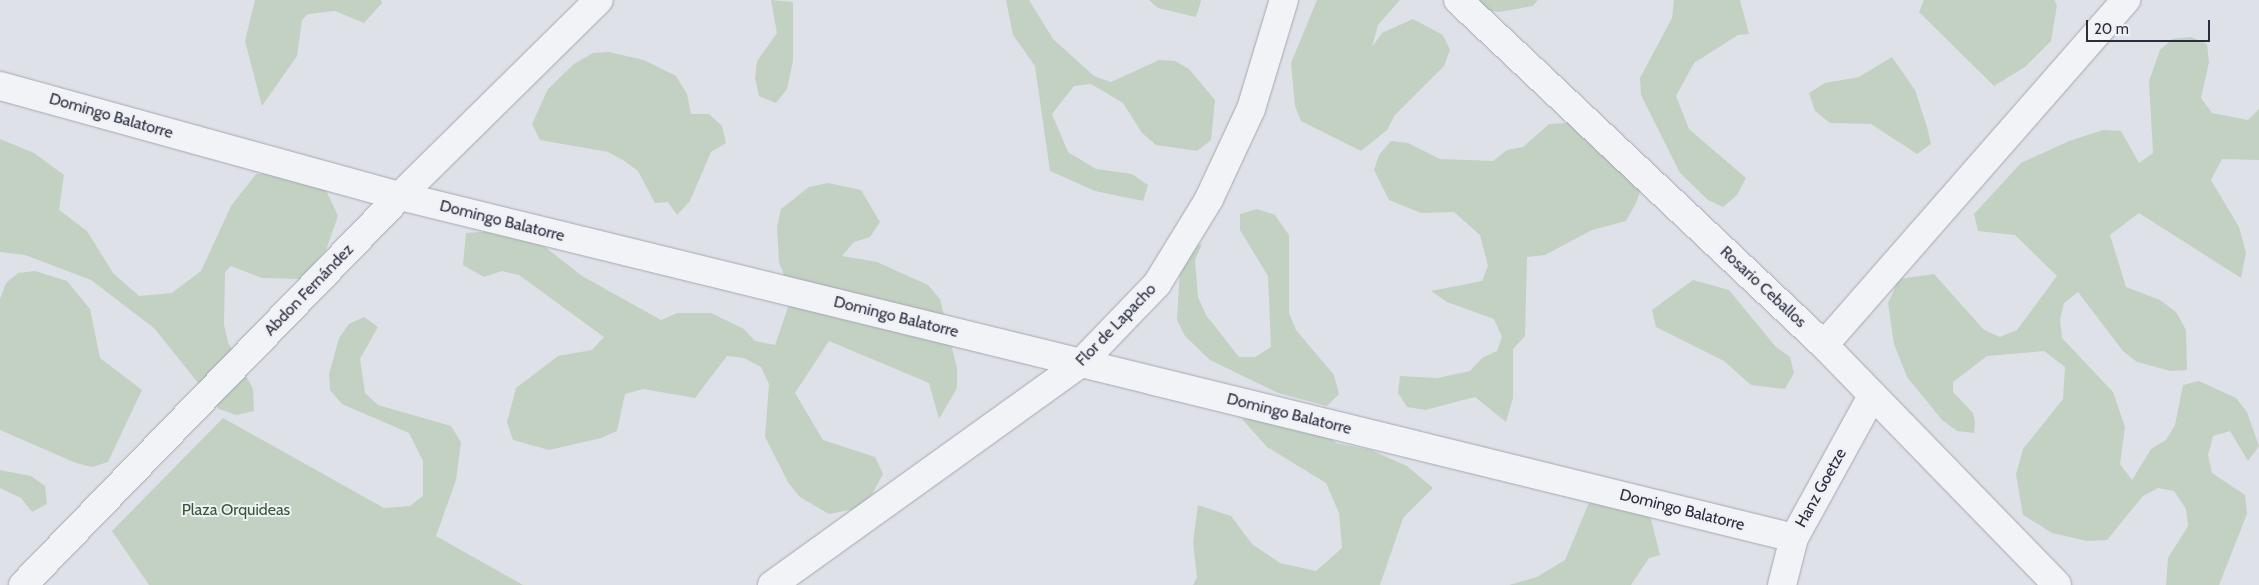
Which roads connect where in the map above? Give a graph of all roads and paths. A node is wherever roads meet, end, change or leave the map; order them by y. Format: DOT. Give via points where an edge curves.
graph roads {
  1 [pos="599,0"];
  2 [pos="1284,0"];
  3 [pos="1458,0"];
  4 [pos="2126,0"];
  5 [pos="0,86"];
  6 [pos="400,196"];
  7 [pos="1824,345"];
  8 [pos="1081,363"];
  9 [pos="1872,396"];
  10 [pos="1794,538"];
  11 [pos="23,585"];
  12 [pos="772,585"];
  13 [pos="1782,585"];
  14 [pos="2057,585"];
  1 -- 6 [label="street, Abdon Fernández"];
  2 -- 8 [label="street, Flor de Lapacho" via="1251,109 1209,199 1157,284"];
  3 -- 7 [label="street, Rosario Ceballos"];
  4 -- 7 [label="street"];
  5 -- 6 [label="street, Domingo Balatorre"];
  6 -- 8 [label="street, Domingo Balatorre"];
  6 -- 11 [label="street, Abdon Fernández"];
  7 -- 9 [label="street, Rosario Ceballos"];
  8 -- 10 [label="street, Domingo Balatorre"];
  8 -- 12 [label="street, Flor de Lapacho"];
  9 -- 10 [label="street, Hanz Goetze"];
  9 -- 14 [label="street, Rosario Ceballos"];
  10 -- 13 [label="street, Hanz Goetze"];
}
